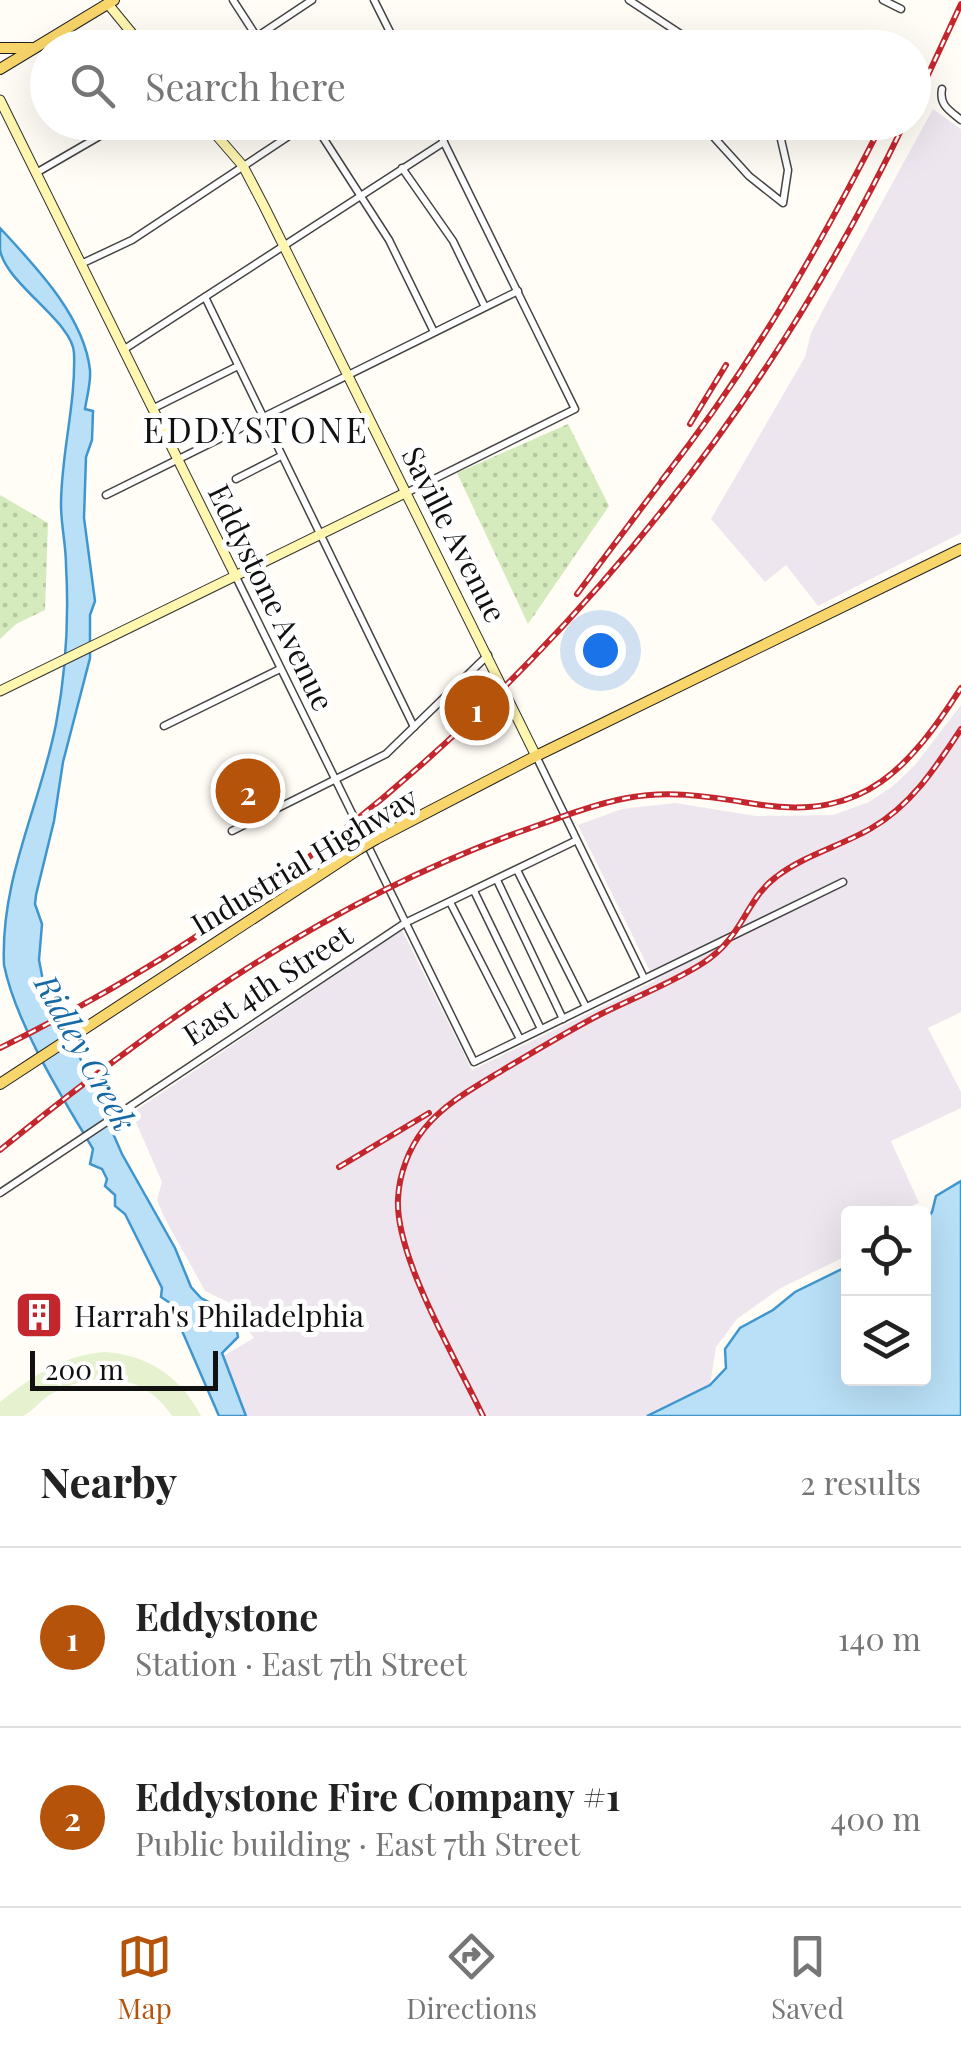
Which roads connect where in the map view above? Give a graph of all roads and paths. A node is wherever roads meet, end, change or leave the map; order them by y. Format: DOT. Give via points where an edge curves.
graph roads {
  1 [pos="233,0"];
  2 [pos="312,0"];
  3 [pos="374,0"];
  4 [pos="629,0"];
  5 [pos="883,0"];
  6 [pos="111,2"];
  7 [pos="901,9"];
  8 [pos="66,30"];
  9 [pos="131,30"];
  10 [pos="252,30"];
  11 [pos="267,30"];
  12 [pos="389,30"];
  13 [pos="675,30"];
  14 [pos="0,48"];
  15 [pos="30,48"];
  16 [pos="30,52"];
  17 [pos="0,69"];
  18 [pos="942,89"];
  19 [pos="0,100"];
  20 [pos="961,120"];
  21 [pos="93,140"];
  22 [pos="220,140"];
  23 [pos="283,140"];
  24 [pos="324,140"];
  25 [pos="716,140"];
  26 [pos="780,140"];
  27 [pos="444,142"];
  28 [pos="242,166"];
  29 [pos="402,168"];
  30 [pos="36,173"];
  31 [pos="360,196"];
  32 [pos="284,245"];
  33 [pos="80,264"];
  34 [pos="518,291"];
  35 [pos="204,297"];
  36 [pos="485,308"];
  37 [pos="434,332"];
  38 [pos="123,350"];
  39 [pos="236,367"];
  40 [pos="347,375"];
  41 [pos="151,410"];
  42 [pos="262,417"];
  43 [pos="280,456"];
  44 [pos="176,459"];
  45 [pos="236,479"];
  46 [pos="405,493"];
  47 [pos="106,495"];
  48 [pos="320,535"];
  49 [pos="961,549"];
  50 [pos="236,577"];
  51 [pos="488,655"];
  52 [pos="280,669"];
  53 [pos="0,691"];
  54 [pos="164,726"];
  55 [pos="414,728"];
  56 [pos="536,756"];
  57 [pos="334,778"];
  58 [pos="232,831"];
  59 [pos="575,840"];
  60 [pos="517,870"];
  61 [pos="496,880"];
  62 [pos="843,882"];
  63 [pos="474,891"];
  64 [pos="450,902"];
  65 [pos="405,923"];
  66 [pos="644,978"];
  67 [pos="586,1007"];
  68 [pos="563,1019"];
  69 [pos="541,1029"];
  70 [pos="520,1039"];
  71 [pos="0,1084"];
  72 [pos="0,1193"];
  1 -- 10 [label="street"];
  2 -- 11 [label="street"];
  3 -- 12 [label="street"];
  4 -- 13 [label="street"];
  5 -- 7 [label="street"];
  6 -- 8 [label="main road"];
  6 -- 9 [label="street"];
  14 -- 15 [label="main road"];
  16 -- 17 [label="main road"];
  18 -- 20 [label="street" via="944,105"];
  19 -- 30 [label="street, Eddystone Avenue"];
  21 -- 30 [label="street"];
  22 -- 28 [label="street, Saville Avenue"];
  23 -- 28 [label="street"];
  24 -- 31 [label="street"];
  25 -- 26 [label="street" via="784,203 788,170"];
  27 -- 29 [label="street"];
  27 -- 34 [label="street"];
  28 -- 32 [label="street, Saville Avenue"];
  28 -- 33 [label="street" via="132,240"];
  29 -- 31 [label="street"];
  29 -- 36 [label="street" via="453,241"];
  30 -- 33 [label="street, Eddystone Avenue"];
  31 -- 32 [label="street"];
  31 -- 37 [label="street"];
  32 -- 35 [label="street"];
  32 -- 40 [label="street, Saville Avenue"];
  33 -- 38 [label="street, Eddystone Avenue"];
  34 -- 36 [label="street"];
  34 -- 46 [label="street" via="575,409"];
  35 -- 38 [label="street"];
  35 -- 39 [label="street"];
  36 -- 37 [label="street"];
  37 -- 40 [label="street"];
  38 -- 41 [label="street, Eddystone Avenue"];
  39 -- 41 [label="street"];
  39 -- 42 [label="street"];
  40 -- 42 [label="street"];
  40 -- 46 [label="street, Saville Avenue"];
  41 -- 44 [label="street, Eddystone Avenue"];
  42 -- 43 [label="street"];
  42 -- 44 [label="street"];
  43 -- 45 [label="street"];
  43 -- 48 [label="street"];
  44 -- 47 [label="street"];
  44 -- 50 [label="street, Eddystone Avenue"];
  46 -- 48 [label="street"];
  46 -- 51 [label="street, Saville Avenue"];
  48 -- 50 [label="street"];
  48 -- 55 [label="street"];
  49 -- 56 [label="main road, Industrial Highway"];
  50 -- 52 [label="street, Eddystone Avenue"];
  50 -- 53 [label="street"];
  51 -- 55 [label="street"];
  51 -- 56 [label="street, Saville Avenue"];
  52 -- 54 [label="street"];
  52 -- 57 [label="street, Eddystone Avenue"];
  55 -- 57 [label="street" via="386,754"];
  56 -- 59 [label="street, Saville Avenue"];
  56 -- 71 [label="main road, Industrial Highway, bridge" via="359,848"];
  57 -- 58 [label="street"];
  57 -- 65 [label="street, Eddystone Avenue"];
  59 -- 60 [label="street, East 4th Street"];
  59 -- 66 [label="street, Saville Avenue"];
  60 -- 61 [label="street, East 4th Street"];
  60 -- 67 [label="street"];
  61 -- 63 [label="street, East 4th Street"];
  61 -- 68 [label="street"];
  62 -- 66 [label="street"];
  63 -- 64 [label="street, East 4th Street"];
  63 -- 69 [label="street"];
  64 -- 65 [label="street, East 4th Street"];
  64 -- 70 [label="street"];
  65 -- 70 [label="street, Eddystone Avenue" via="474,1062"];
  65 -- 72 [label="street, East 4th Street"];
  66 -- 67 [label="street"];
  67 -- 68 [label="street"];
  68 -- 69 [label="street"];
  69 -- 70 [label="street"];
}
